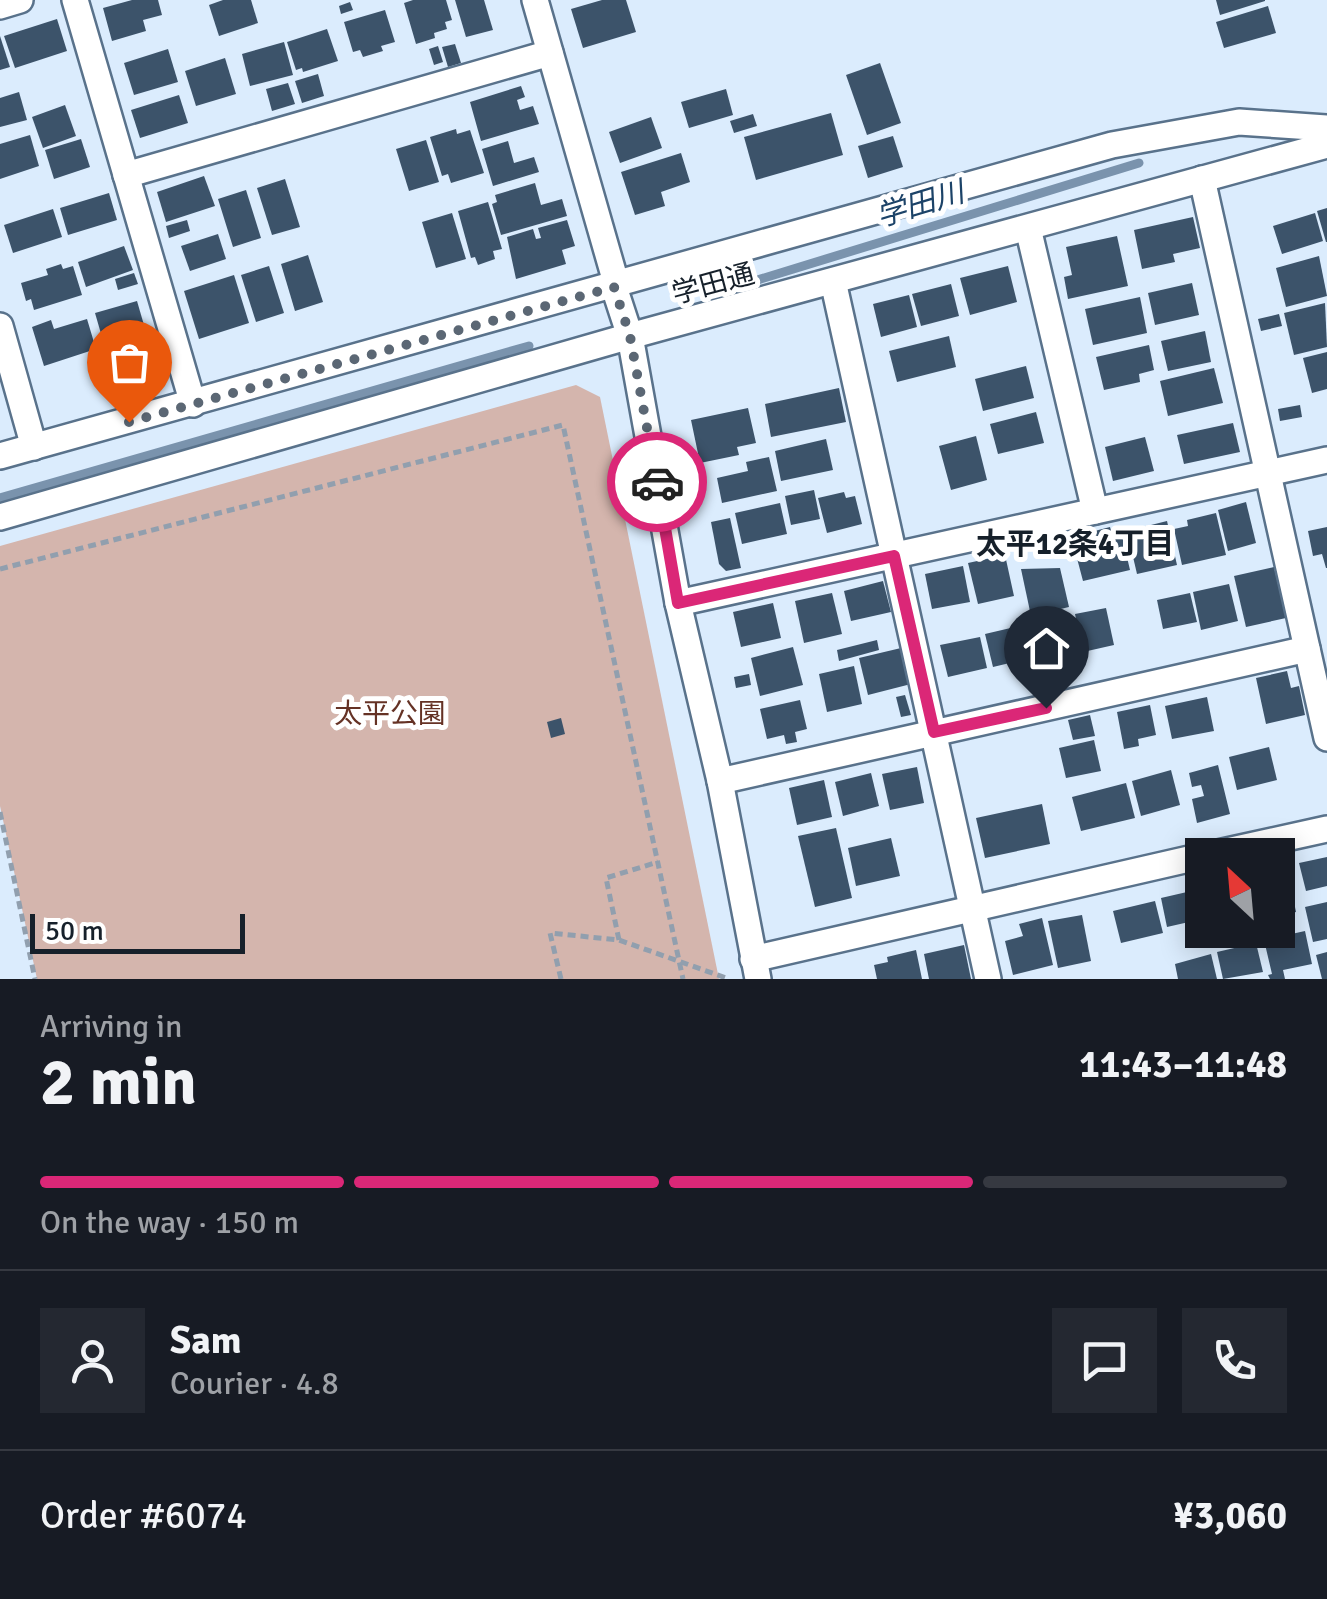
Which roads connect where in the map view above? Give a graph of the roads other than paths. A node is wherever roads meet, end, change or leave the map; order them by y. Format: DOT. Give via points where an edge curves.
graph roads {
  1 [pos="20,0"];
  2 [pos="75,0"];
  3 [pos="535,0"];
  4 [pos="0,6"];
  5 [pos="550,54"];
  6 [pos="1327,128"];
  7 [pos="1327,145"];
  8 [pos="126,175"];
  9 [pos="1202,180"];
  10 [pos="1028,228"];
  11 [pos="832,282"];
  12 [pos="616,286"];
  13 [pos="0,326"];
  14 [pos="630,336"];
  15 [pos="192,404"];
  16 [pos="34,448"];
  17 [pos="0,456"];
  18 [pos="1327,460"];
  19 [pos="1268,473"];
  20 [pos="1095,511"];
  21 [pos="0,517"];
  22 [pos="894,556"];
  23 [pos="678,603"];
  24 [pos="1307,649"];
  25 [pos="934,732"];
  26 [pos="1327,738"];
  27 [pos="720,781"];
  28 [pos="1327,829"];
  29 [pos="1287,838"];
  30 [pos="1185,861"];
  31 [pos="972,907"];
  32 [pos="756,969"];
  33 [pos="988,979"];
  1 -- 4 [label="street"];
  2 -- 8 [label="street"];
  3 -- 5 [label="street"];
  5 -- 8 [label="street"];
  5 -- 12 [label="street"];
  6 -- 12 [label="street, 学田通" via="1240,122 1112,145"];
  7 -- 9 [label="street, 学田通"];
  8 -- 15 [label="street"];
  9 -- 10 [label="street, 学田通"];
  9 -- 19 [label="street"];
  10 -- 11 [label="street, 学田通"];
  10 -- 20 [label="street"];
  11 -- 14 [label="street, 学田通"];
  11 -- 22 [label="street"];
  12 -- 14 [label="street"];
  12 -- 15 [label="street, 学田通"];
  13 -- 16 [label="street"];
  14 -- 21 [label="street, 学田通"];
  14 -- 23 [label="street"];
  15 -- 16 [label="street, 学田通"];
  16 -- 17 [label="street, 学田通"];
  18 -- 19 [label="street"];
  19 -- 20 [label="street"];
  19 -- 24 [label="street"];
  20 -- 22 [label="street"];
  22 -- 23 [label="street"];
  22 -- 25 [label="street"];
  23 -- 27 [label="street"];
  24 -- 25 [label="street"];
  24 -- 26 [label="street"];
  25 -- 27 [label="street"];
  25 -- 31 [label="street"];
  27 -- 32 [label="street"];
  28 -- 29 [label="street"];
  30 -- 31 [label="street"];
  31 -- 32 [label="street"];
  31 -- 33 [label="street"];
}
